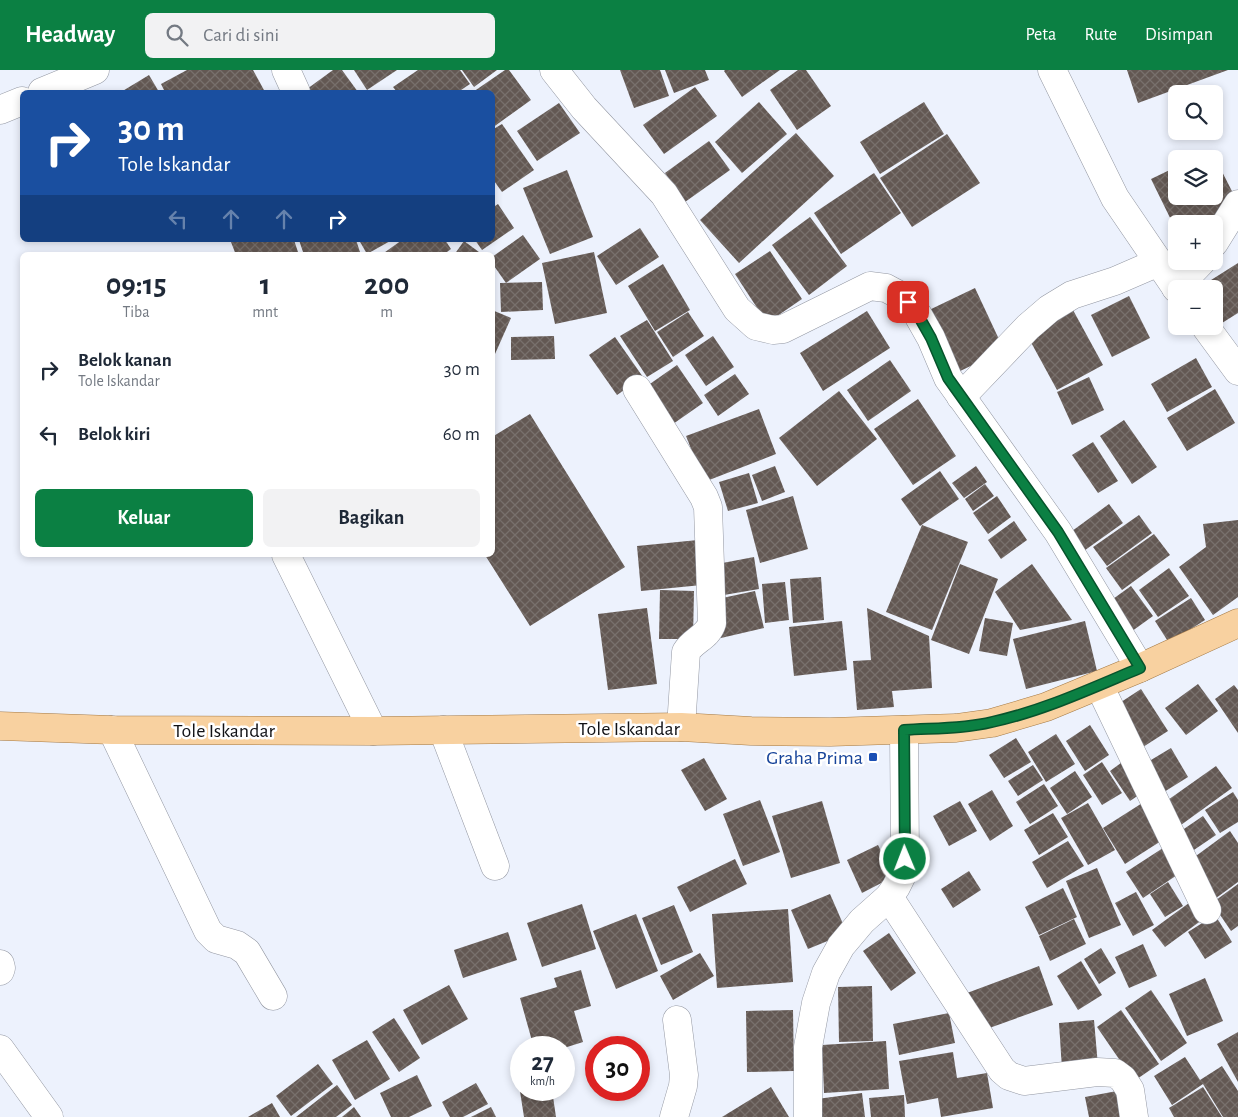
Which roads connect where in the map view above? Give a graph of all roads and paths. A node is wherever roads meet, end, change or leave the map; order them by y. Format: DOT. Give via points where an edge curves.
graph roads {
  1 [pos="95,70"];
  2 [pos="286,70"];
  3 [pos="554,70"];
  4 [pos="1052,70"];
  5 [pos="47,90"];
  6 [pos="295,90"];
  7 [pos="20,102"];
  8 [pos="0,110"];
  9 [pos="1238,204"];
  10 [pos="1223,228"];
  11 [pos="1159,262"];
  12 [pos="1193,270"];
  13 [pos="1171,280"];
  14 [pos="1184,280"];
  15 [pos="1212,335"];
  16 [pos="1238,371"];
  17 [pos="638,389"];
  18 [pos="961,397"];
  19 [pos="287,557"];
  20 [pos="1238,623"];
  21 [pos="1140,668"];
  22 [pos="1099,685"];
  23 [pos="0,726"];
  24 [pos="680,727"];
  25 [pos="112,730"];
  26 [pos="443,730"];
  27 [pos="904,730"];
  28 [pos="373,731"];
  29 [pos="495,866"];
  30 [pos="889,897"];
  31 [pos="1207,910"];
  32 [pos="273,996"];
  33 [pos="677,1020"];
  34 [pos="0,1049"];
  35 [pos="49,1117"];
  36 [pos="674,1117"];
  37 [pos="808,1117"];
  38 [pos="1134,1117"];
  1 -- 5 [label="street"];
  2 -- 6 [label="street"];
  3 -- 18 [label="street" via="584,108 664,194 738,309 756,326 783,329 870,286 886,288 903,297 918,315 948,378"];
  4 -- 11 [label="street" via="1115,198"];
  7 -- 8 [label="street"];
  9 -- 10 [label="street"];
  11 -- 13 [label="street"];
  11 -- 18 [label="street" via="1072,295 1049,309"];
  12 -- 14 [label="street"];
  15 -- 16 [label="street"];
  17 -- 24 [label="street" via="708,507 712,623 709,631 686,652"];
  18 -- 21 [label="street" via="1058,532"];
  19 -- 28 [label="street"];
  20 -- 21 [label="main road, Tole Iskandar"];
  21 -- 22 [label="main road, Tole Iskandar"];
  22 -- 27 [label="main road, Tole Iskandar" via="1046,707 992,722 956,728"];
  22 -- 31 [label="street"];
  23 -- 25 [label="main road, Tole Iskandar"];
  24 -- 26 [label="main road, Tole Iskandar"];
  24 -- 27 [label="main road, Tole Iskandar" via="751,731"];
  25 -- 28 [label="main road, Tole Iskandar"];
  25 -- 32 [label="street" via="208,931 216,939 237,945 247,952"];
  26 -- 28 [label="main road, Tole Iskandar"];
  26 -- 29 [label="street"];
  27 -- 30 [label="street" via="905,859 900,881"];
  30 -- 37 [label="street" via="841,946 826,973 816,1003 808,1047"];
  30 -- 38 [label="street" via="1002,1070 1024,1081 1097,1072 1115,1073 1130,1090"];
  33 -- 36 [label="street" via="684,1076"];
  34 -- 35 [label="street"];
}
